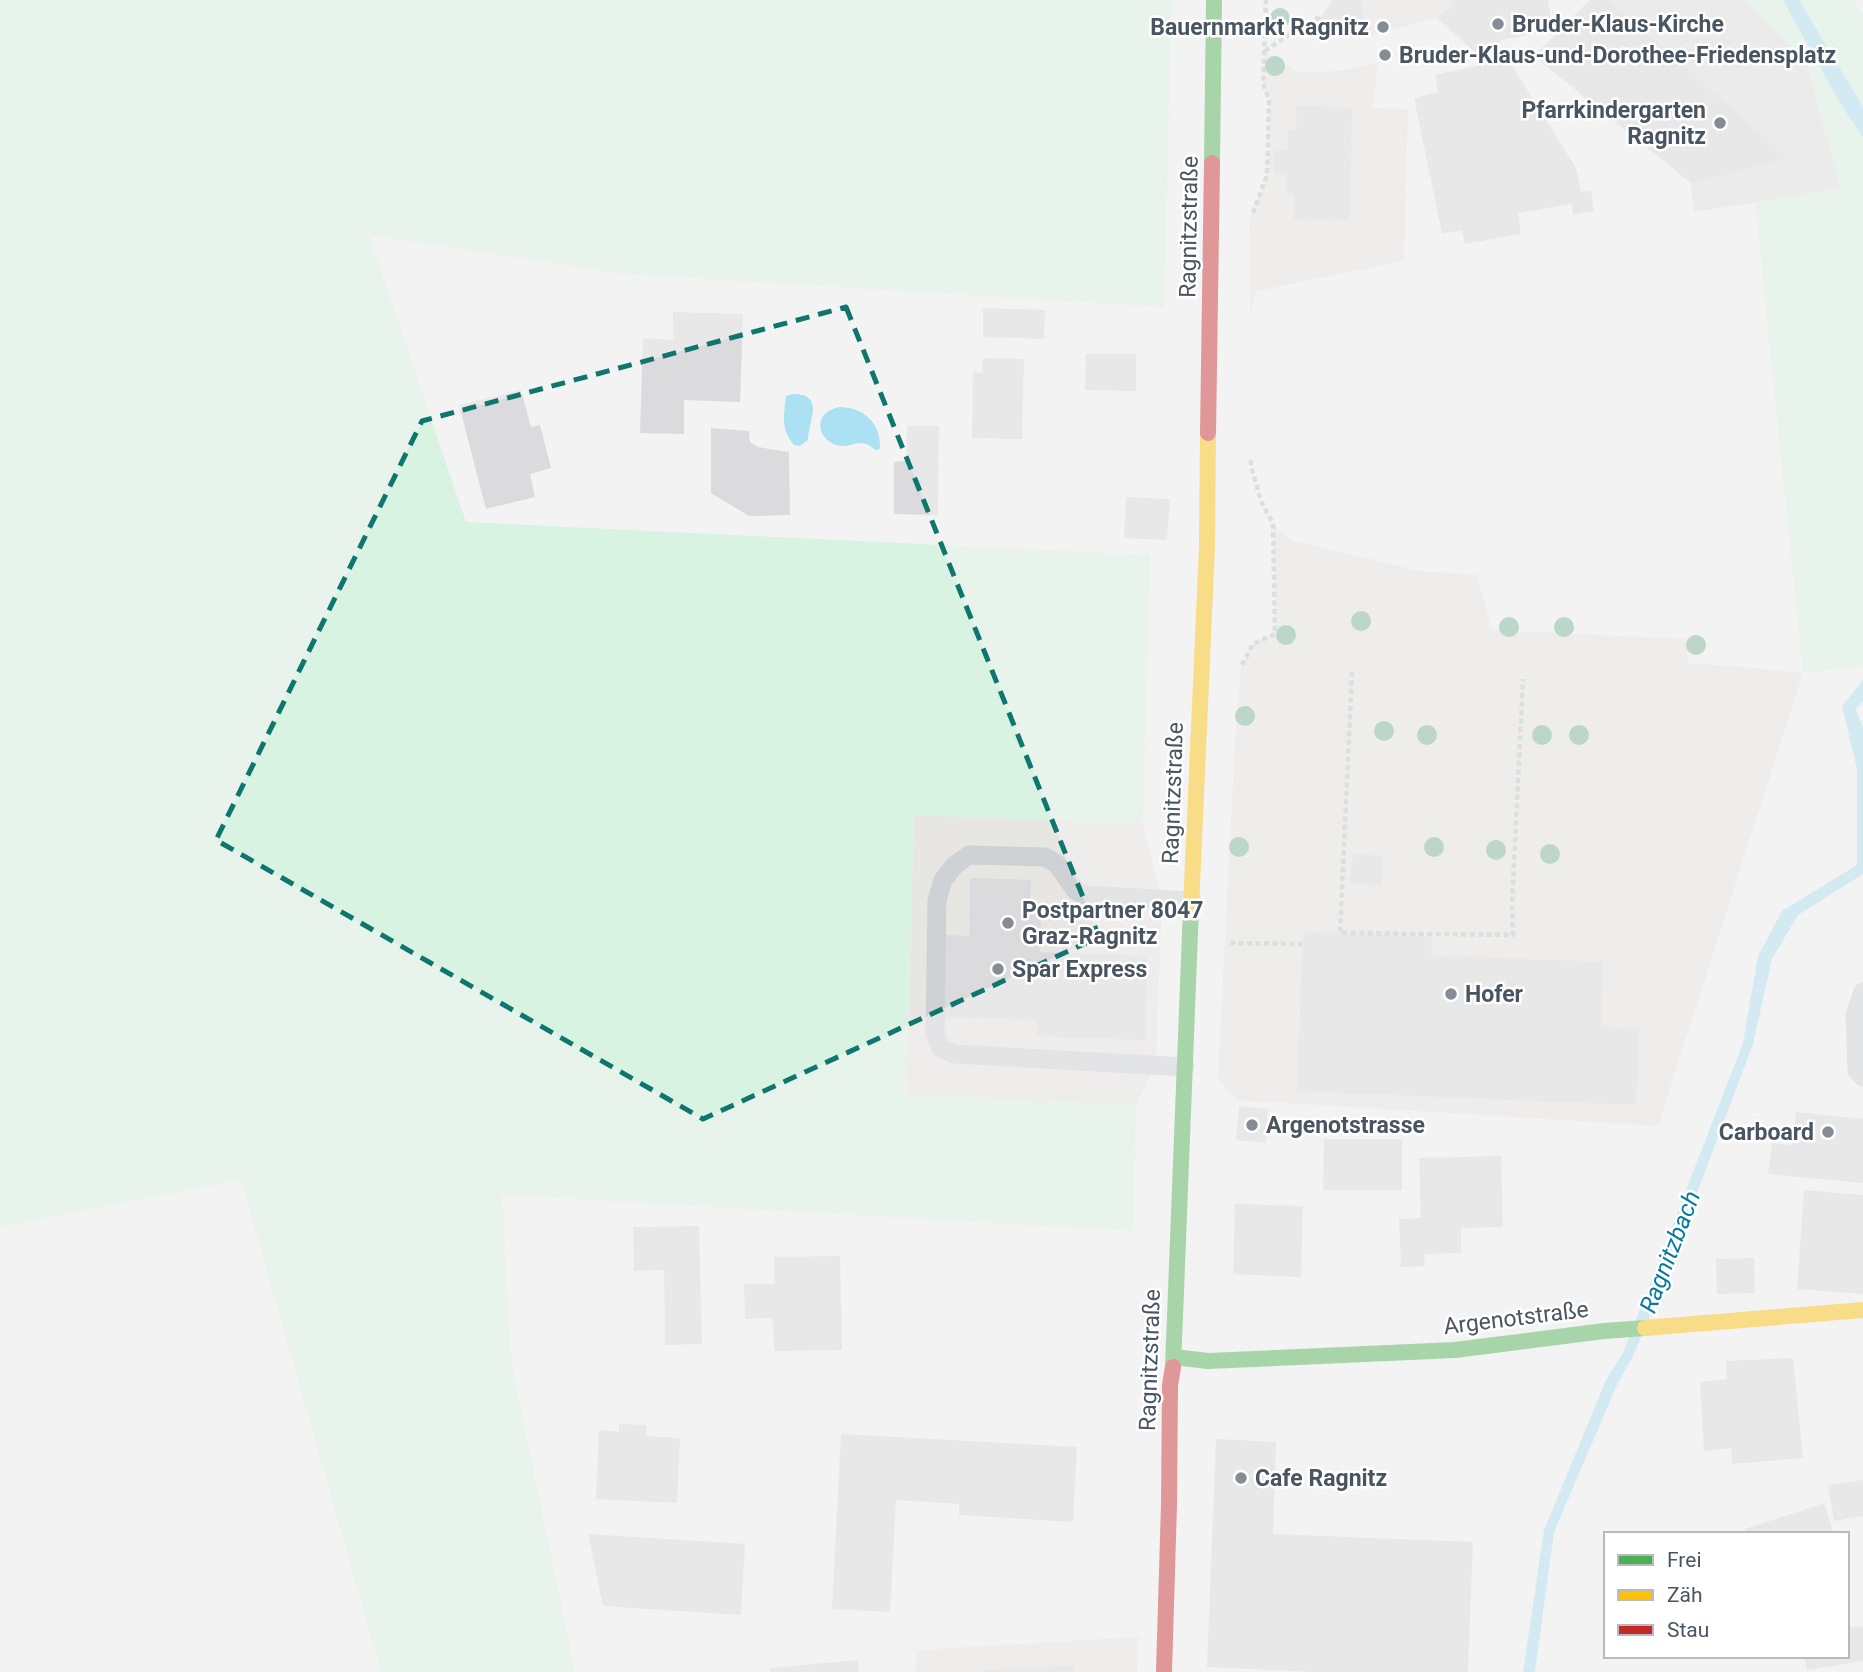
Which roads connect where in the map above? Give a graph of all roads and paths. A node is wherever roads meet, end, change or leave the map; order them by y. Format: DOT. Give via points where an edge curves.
graph roads {
  1 [pos="1214,0"];
  2 [pos="1266,0"];
  3 [pos="1322,16"];
  4 [pos="1265,52"];
  5 [pos="1249,223"];
  6 [pos="1273,524"];
  7 [pos="1275,634"];
  8 [pos="1352,672"];
  9 [pos="1523,679"];
  10 [pos="1192,901"];
  11 [pos="1225,943"];
  12 [pos="1302,944"];
  13 [pos="1863,992"];
  14 [pos="1185,1067"];
  15 [pos="1863,1077"];
  16 [pos="1863,1310"];
  17 [pos="1174,1357"];
  18 [pos="1164,1672"];
  1 -- 10 [label="main road, Ragnitzstraße" via="1207,547"];
  2 -- 4 [label="path"];
  3 -- 4 [label="path"];
  4 -- 5 [label="path" via="1267,175"];
  6 -- 7 [label="path"];
  8 -- 9 [label="path" via="1340,933 1513,935"];
  10 -- 14 [label="main road, Ragnitzstraße"];
  10 -- 14 [label="lane" via="1085,895 1076,891 1058,864 1045,857 969,855 943,880 937,900 935,1032 941,1048 955,1054"];
  11 -- 12 [label="path"];
  13 -- 15 [label="lane" via="1855,1014 1857,1071"];
  14 -- 17 [label="main road, Ragnitzstraße"];
  16 -- 17 [label="main road, Argenotstraße" via="1604,1331 1455,1350 1208,1361"];
  17 -- 18 [label="main road, Ragnitzstraße"];
}
